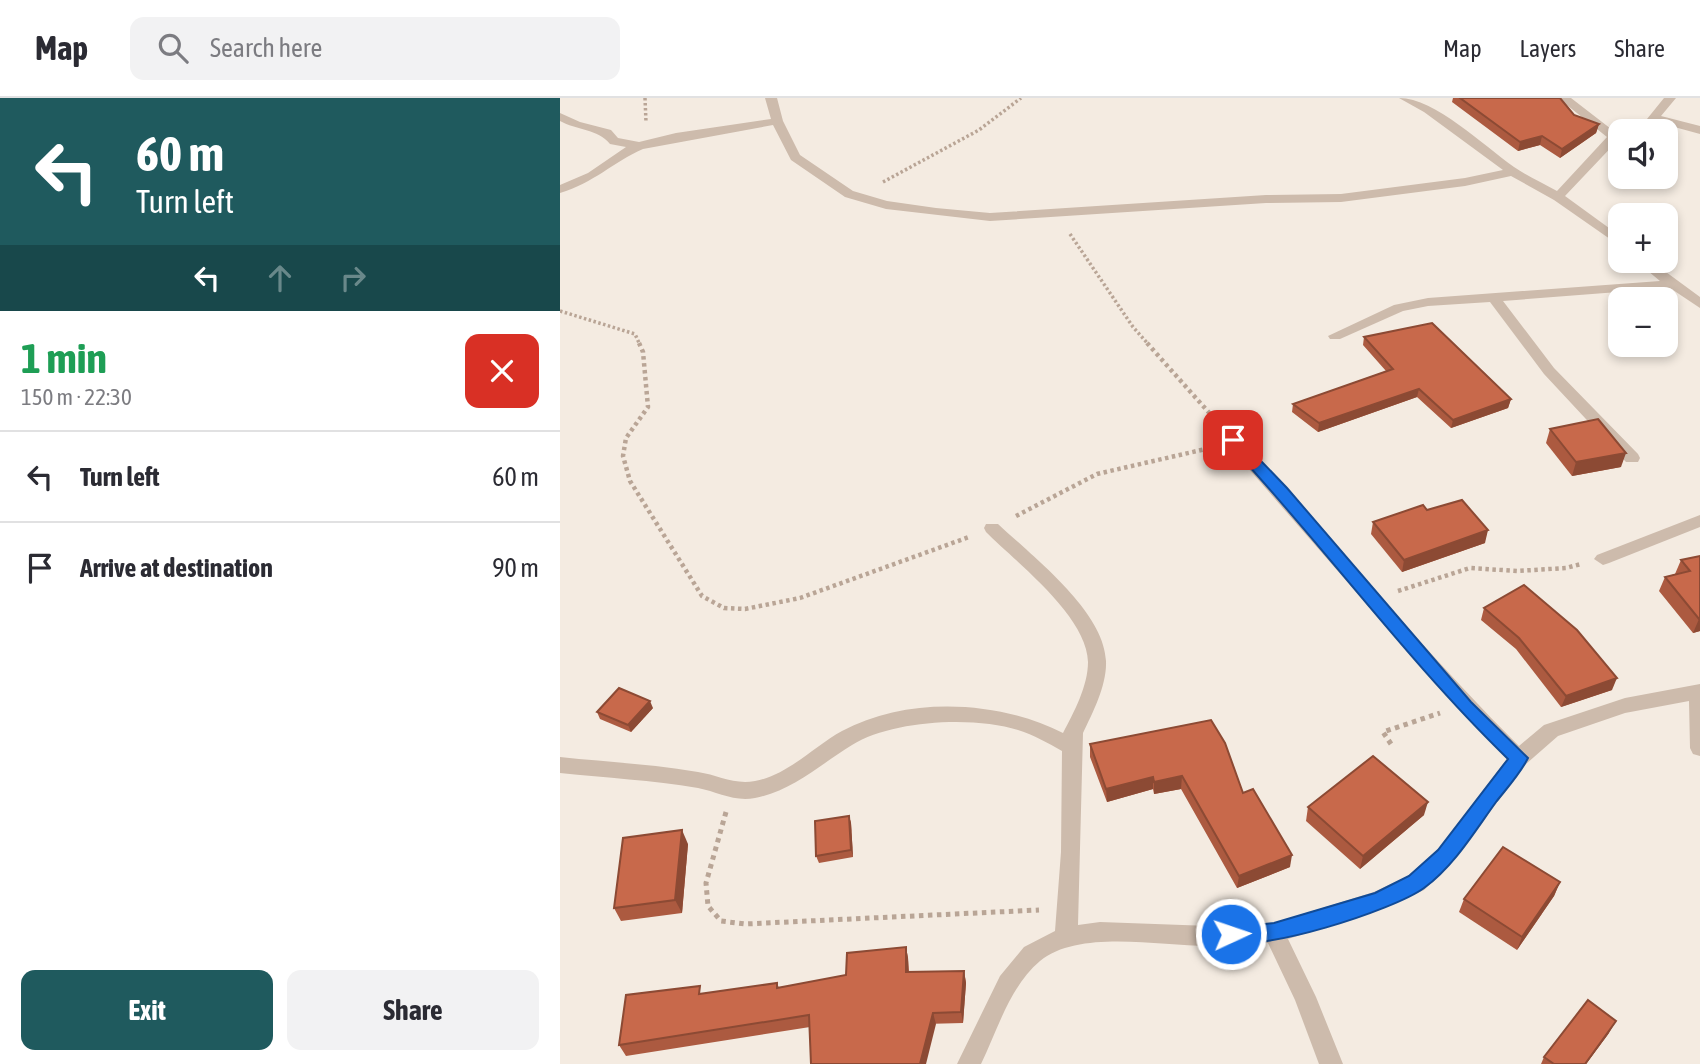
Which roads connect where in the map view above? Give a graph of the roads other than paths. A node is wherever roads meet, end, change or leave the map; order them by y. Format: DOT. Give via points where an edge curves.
graph roads {
  1 [pos="771,98"];
  2 [pos="1405,98"];
  3 [pos="1564,98"];
  4 [pos="1662,101"];
  5 [pos="560,116"];
  6 [pos="1653,118"];
  7 [pos="777,121"];
  8 [pos="1608,126"];
  9 [pos="1700,130"];
  10 [pos="639,146"];
  11 [pos="1608,146"];
  12 [pos="1513,172"];
  13 [pos="560,188"];
  14 [pos="1558,197"];
  15 [pos="1608,234"];
  16 [pos="1658,273"];
  17 [pos="1671,284"];
  18 [pos="1494,298"];
  19 [pos="1700,304"];
  20 [pos="1335,336"];
  21 [pos="1226,443"];
  22 [pos="1632,458"];
  23 [pos="1700,521"];
  24 [pos="992,528"];
  25 [pos="1603,559"];
  26 [pos="1699,692"];
  27 [pos="1072,747"];
  28 [pos="1700,748"];
  29 [pos="1519,758"];
  30 [pos="560,765"];
  31 [pos="1274,933"];
  32 [pos="1066,937"];
  33 [pos="969,1064"];
  34 [pos="1331,1064"];
  1 -- 7 [label="street"];
  2 -- 12 [label="street"];
  3 -- 8 [label="street"];
  4 -- 6 [label="street"];
  5 -- 10 [label="street" via="607,132 614,141"];
  6 -- 9 [label="street"];
  7 -- 10 [label="street"];
  7 -- 12 [label="street" via="795,157 849,194 886,205 977,216 1340,198"];
  10 -- 13 [label="street" via="592,176"];
  11 -- 14 [label="street"];
  12 -- 14 [label="street"];
  14 -- 15 [label="street"];
  16 -- 17 [label="street"];
  17 -- 18 [label="street"];
  17 -- 19 [label="street"];
  18 -- 20 [label="street" via="1399,308"];
  18 -- 22 [label="street" via="1549,371"];
  21 -- 29 [label="street" via="1281,491 1465,707"];
  23 -- 25 [label="street"];
  24 -- 27 [label="street" via="1079,613 1093,640 1097,663"];
  26 -- 28 [label="street"];
  26 -- 29 [label="street" via="1614,709 1551,730"];
  27 -- 30 [label="street" via="1007,719 962,716 883,724 850,736 807,767 744,792 700,780"];
  27 -- 32 [label="street"];
  29 -- 31 [label="street" via="1445,856 1416,883 1379,900"];
  31 -- 32 [label="street" via="1100,932"];
  31 -- 34 [label="street"];
  32 -- 33 [label="street" via="1032,954 1008,983"];
}
